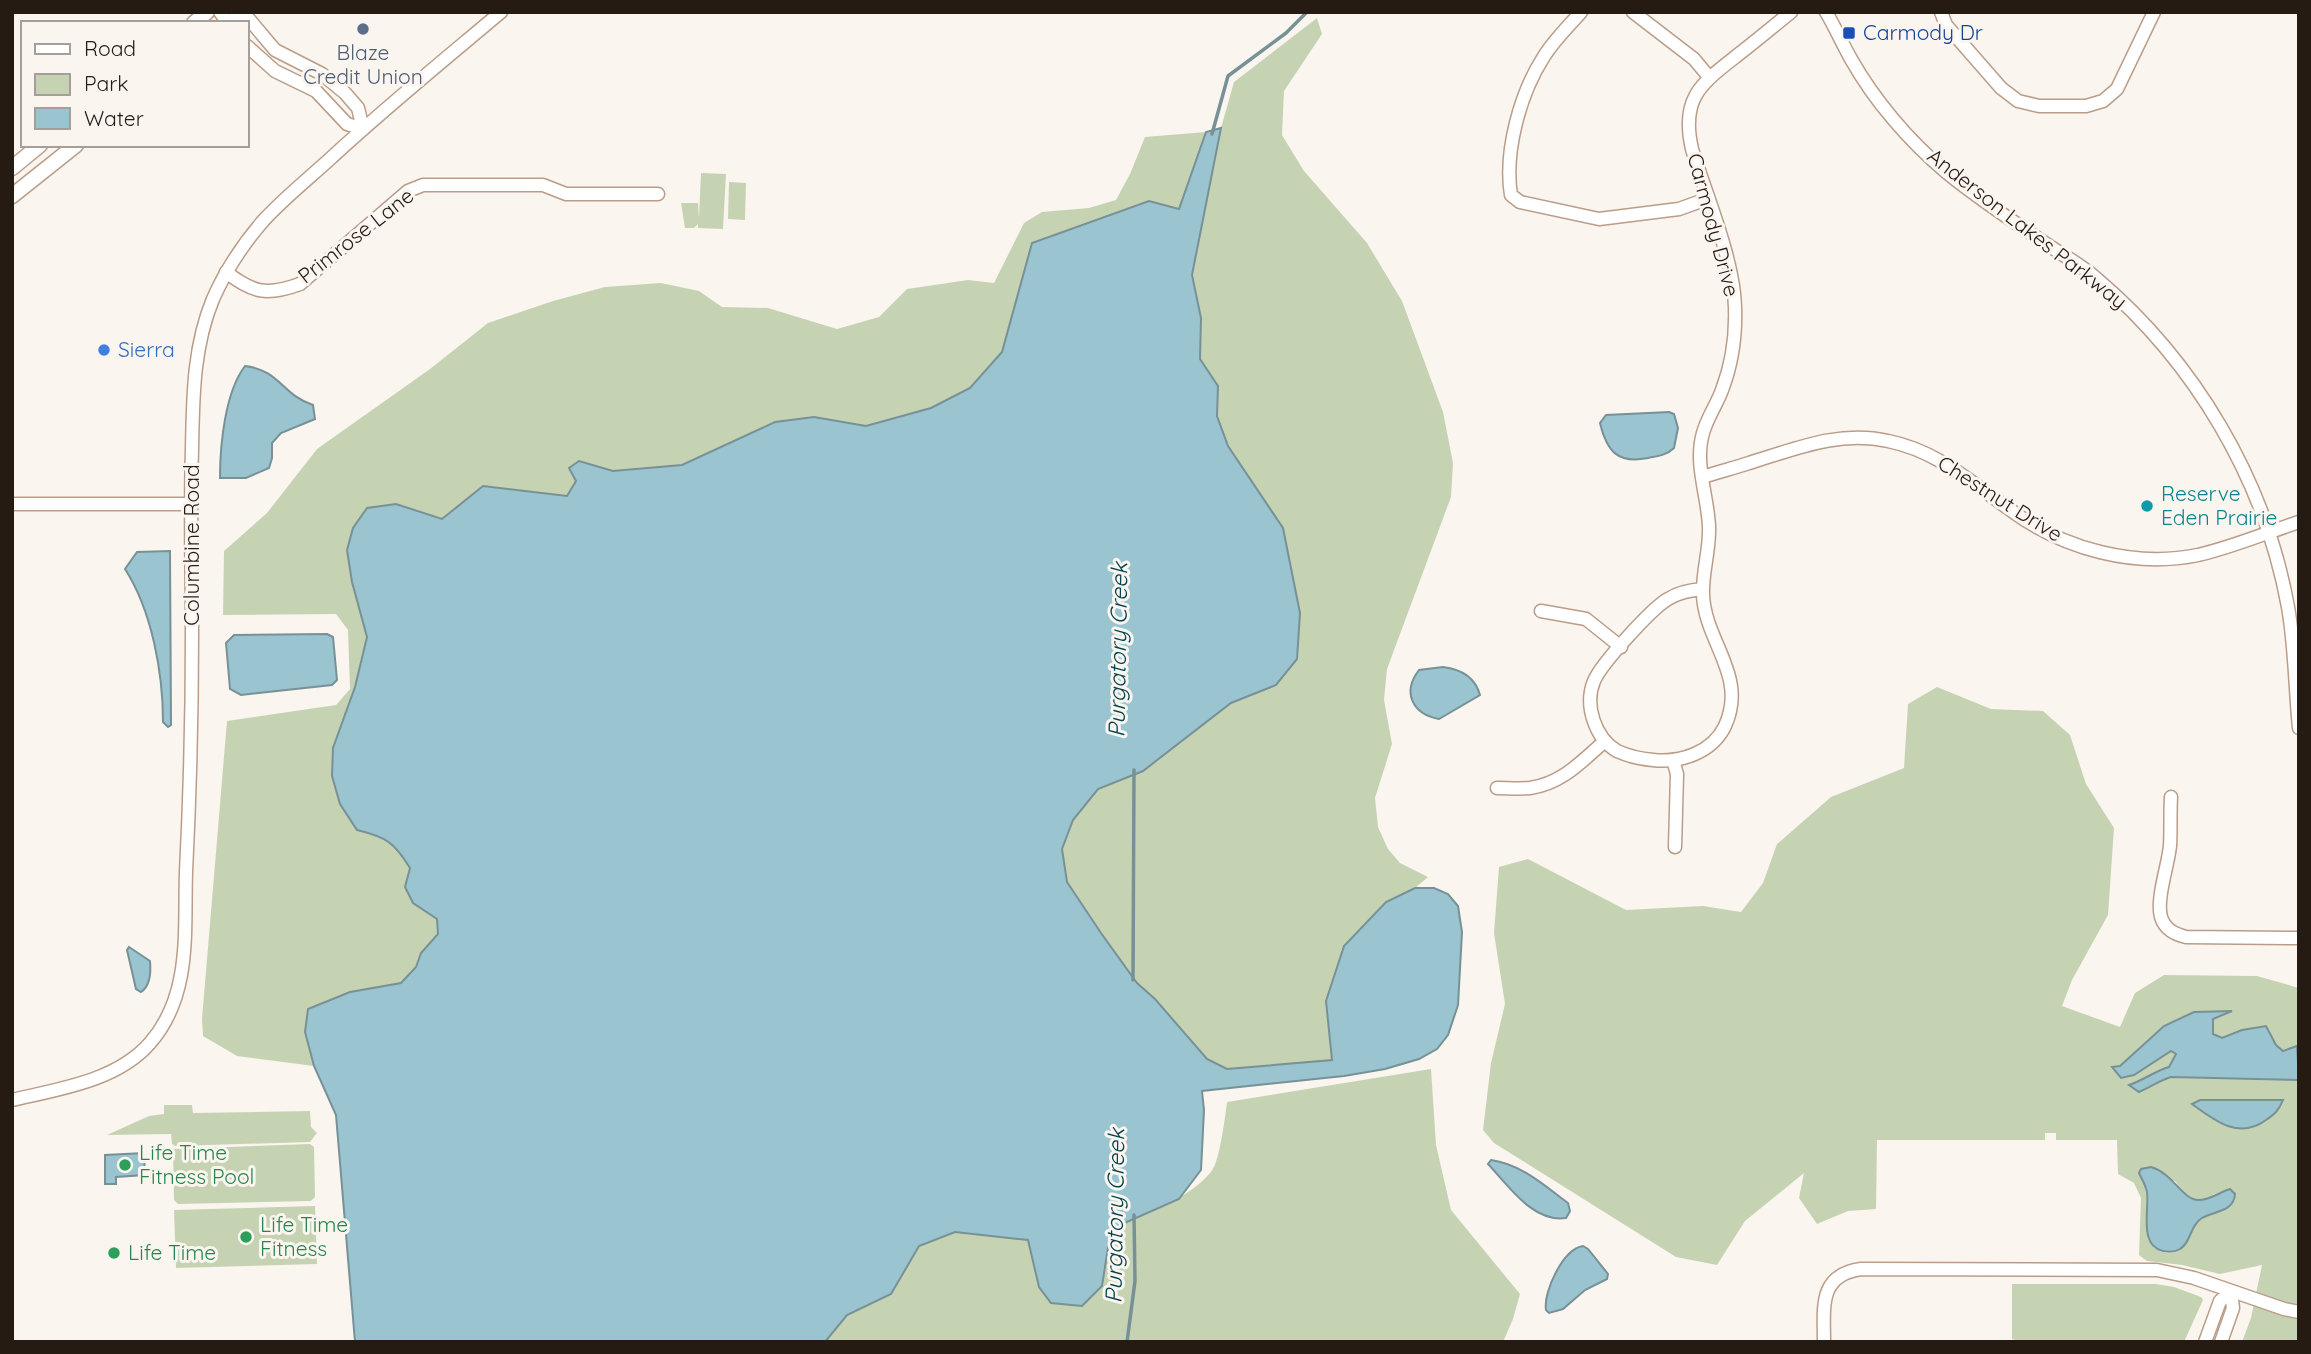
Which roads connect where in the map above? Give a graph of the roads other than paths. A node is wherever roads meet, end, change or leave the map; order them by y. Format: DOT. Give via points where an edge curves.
graph roads {
  1 [pos="243,12"];
  2 [pos="502,12"];
  3 [pos="1581,12"];
  4 [pos="1633,12"];
  5 [pos="1791,12"];
  6 [pos="1826,12"];
  7 [pos="1941,12"];
  8 [pos="2154,12"];
  9 [pos="248,47"];
  10 [pos="1709,77"];
  11 [pos="363,129"];
  12 [pos="37,147"];
  13 [pos="73,147"];
  14 [pos="12,167"];
  15 [pos="658,194"];
  16 [pos="12,196"];
  17 [pos="1707,199"];
  18 [pos="226,272"];
  19 [pos="1703,477"];
  20 [pos="12,504"];
  21 [pos="190,504"];
  22 [pos="2299,522"];
  23 [pos="2269,532"];
  24 [pos="1703,589"];
  25 [pos="1541,611"];
  26 [pos="1621,647"];
  27 [pos="2299,728"];
  28 [pos="1605,741"];
  29 [pos="1673,760"];
  30 [pos="1497,788"];
  31 [pos="2171,797"];
  32 [pos="1675,847"];
  33 [pos="2299,938"];
  34 [pos="12,1100"];
  35 [pos="2231,1292"];
  36 [pos="2299,1312"];
  37 [pos="1824,1342"];
  38 [pos="2205,1342"];
  39 [pos="2221,1342"];
  1 -- 11 [label="street" via="275,50 322,74 345,93 358,108"];
  2 -- 11 [label="street, Columbine Road"];
  3 -- 17 [label="street" via="1553,44 1526,92 1514,134 1511,195 1520,202 1599,219 1679,209"];
  4 -- 10 [label="street"];
  5 -- 10 [label="street, Carmody Drive"];
  6 -- 23 [label="street, Anderson Lakes Parkway" via="1881,103 1944,171 2095,277 2168,351 2227,437"];
  7 -- 8 [label="street" via="1946,25 2008,95 2039,106 2086,106 2112,95"];
  9 -- 11 [label="street" via="275,71 316,91 348,124"];
  10 -- 17 [label="street, Carmody Drive" via="1693,100 1688,132"];
  11 -- 18 [label="street, Columbine Road" via="262,222"];
  12 -- 14 [label="main road"];
  13 -- 16 [label="main road"];
  15 -- 18 [label="street, Primrose Lane" via="566,194 543,186 423,185 408,191 300,284 267,292"];
  17 -- 19 [label="street, Carmody Drive" via="1726,256 1735,306 1730,364 1703,432"];
  18 -- 21 [label="street, Columbine Road" via="209,312 196,363"];
  19 -- 23 [label="street, Chestnut Drive" via="1829,439 1887,440 1941,460 2040,529 2100,552 2132,558 2196,555"];
  19 -- 24 [label="street, Carmody Drive" via="1709,525"];
  20 -- 21 [label="street"];
  21 -- 34 [label="street, Columbine Road" via="190,782 184,963 177,995 160,1031 137,1056 80,1083"];
  22 -- 23 [label="street, Chestnut Drive"];
  23 -- 27 [label="street, Anderson Lakes Parkway" via="2288,608"];
  24 -- 26 [label="street" via="1665,600"];
  24 -- 29 [label="street" via="1706,615 1728,667 1732,698 1716,739 1692,756"];
  25 -- 26 [label="street" via="1586,619"];
  26 -- 28 [label="street" via="1594,681 1590,697 1596,727"];
  28 -- 29 [label="street" via="1631,756"];
  28 -- 30 [label="street" via="1549,783"];
  29 -- 32 [label="street" via="1677,774"];
  31 -- 33 [label="street" via="2161,908 2167,928 2186,937"];
  35 -- 36 [label="street"];
  35 -- 37 [label="street" via="2157,1270 1861,1269 1830,1285 1824,1302"];
  35 -- 38 [label="street" via="2220,1301"];
  35 -- 39 [label="street" via="2233,1308"];
}
